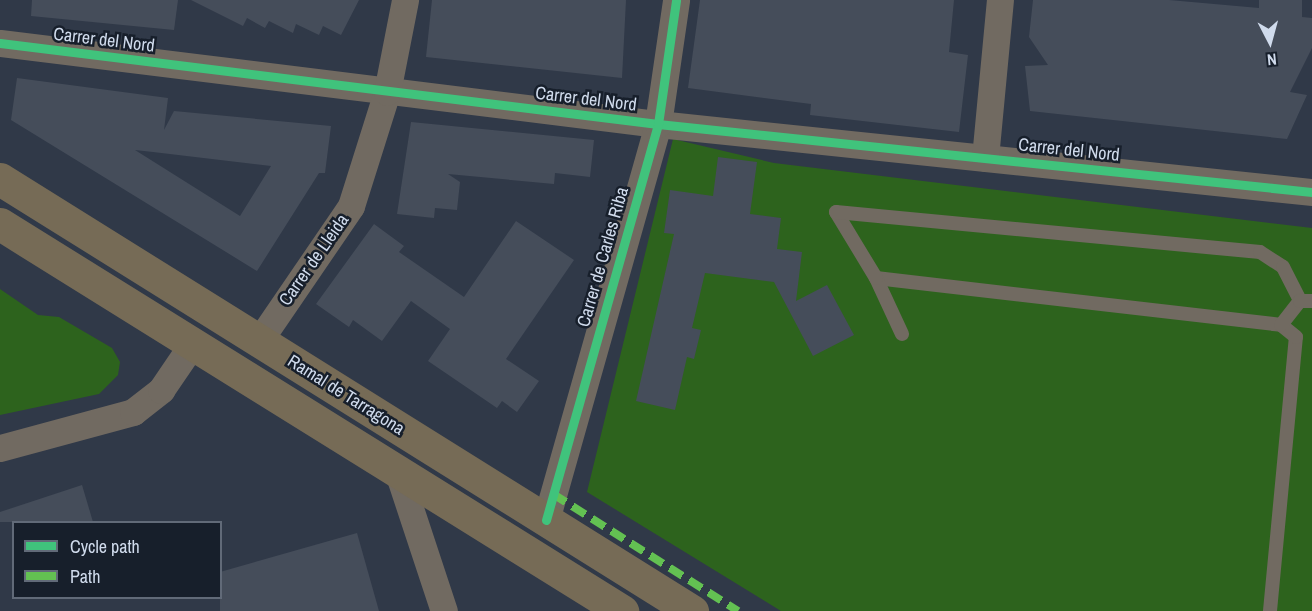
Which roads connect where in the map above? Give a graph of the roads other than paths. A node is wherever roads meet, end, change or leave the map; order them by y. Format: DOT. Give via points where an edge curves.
graph roads {
  1 [pos="405,0"];
  2 [pos="676,0"];
  3 [pos="1000,0"];
  4 [pos="0,43"];
  5 [pos="387,92"];
  6 [pos="658,124"];
  7 [pos="985,158"];
  8 [pos="0,179"];
  9 [pos="1312,192"];
  10 [pos="0,224"];
  11 [pos="876,278"];
  12 [pos="1306,301"];
  13 [pos="1281,325"];
  14 [pos="902,334"];
  15 [pos="259,340"];
  16 [pos="191,346"];
  17 [pos="0,448"];
  18 [pos="398,471"];
  19 [pos="546,520"];
  20 [pos="444,611"];
  21 [pos="622,611"];
  22 [pos="692,611"];
  23 [pos="1270,611"];
  1 -- 5 [label="street, Carrer de Lleida"];
  2 -- 6 [label="street, Carrer de Carles Riba"];
  3 -- 7 [label="street"];
  4 -- 5 [label="street, Carrer del Nord"];
  5 -- 6 [label="street, Carrer del Nord"];
  5 -- 15 [label="street, Carrer de Lleida" via="351,206"];
  6 -- 7 [label="street, Carrer del Nord"];
  6 -- 19 [label="street, Carrer de Carles Riba"];
  7 -- 9 [label="street, Carrer del Nord"];
  8 -- 15 [label="main road, Ramal de Tarragona"];
  10 -- 16 [label="main road, Ramal de Tarragona"];
  11 -- 12 [label="lane" via="836,212 1260,252 1283,267"];
  11 -- 13 [label="lane"];
  11 -- 14 [label="lane"];
  12 -- 13 [label="lane"];
  13 -- 23 [label="lane" via="1296,337"];
  15 -- 19 [label="main road, Ramal de Tarragona"];
  16 -- 17 [label="street" via="161,390 133,412"];
  16 -- 18 [label="main road, Ramal de Tarragona"];
  18 -- 20 [label="street"];
  18 -- 21 [label="main road, Ramal de Tarragona"];
  19 -- 22 [label="main road, Ramal de Tarragona"];
}
